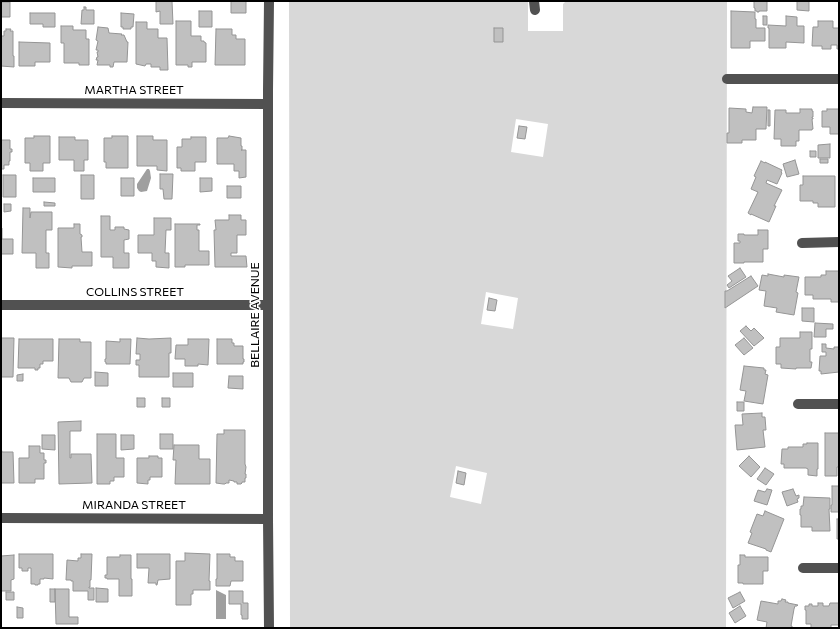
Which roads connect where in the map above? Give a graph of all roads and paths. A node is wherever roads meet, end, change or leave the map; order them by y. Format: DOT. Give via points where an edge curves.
graph roads {
  1 [pos="269,1"];
  2 [pos="727,79"];
  3 [pos="839,79"];
  4 [pos="1,103"];
  5 [pos="268,104"];
  6 [pos="802,242"];
  7 [pos="839,242"];
  8 [pos="1,305"];
  9 [pos="268,305"];
  10 [pos="798,404"];
  11 [pos="839,404"];
  12 [pos="1,518"];
  13 [pos="268,519"];
  14 [pos="802,568"];
  15 [pos="839,568"];
  16 [pos="269,628"];
  1 -- 5 [label="street, BELLAIRE AVENUE"];
  2 -- 3 [label="street"];
  4 -- 5 [label="street, MARTHA STREET"];
  5 -- 9 [label="street, BELLAIRE AVENUE"];
  6 -- 7 [label="street"];
  8 -- 9 [label="street, COLLINS STREET"];
  9 -- 13 [label="street, BELLAIRE AVENUE"];
  10 -- 11 [label="street"];
  12 -- 13 [label="street, MIRANDA STREET"];
  13 -- 16 [label="street, BELLAIRE AVENUE"];
  14 -- 15 [label="street"];
}
